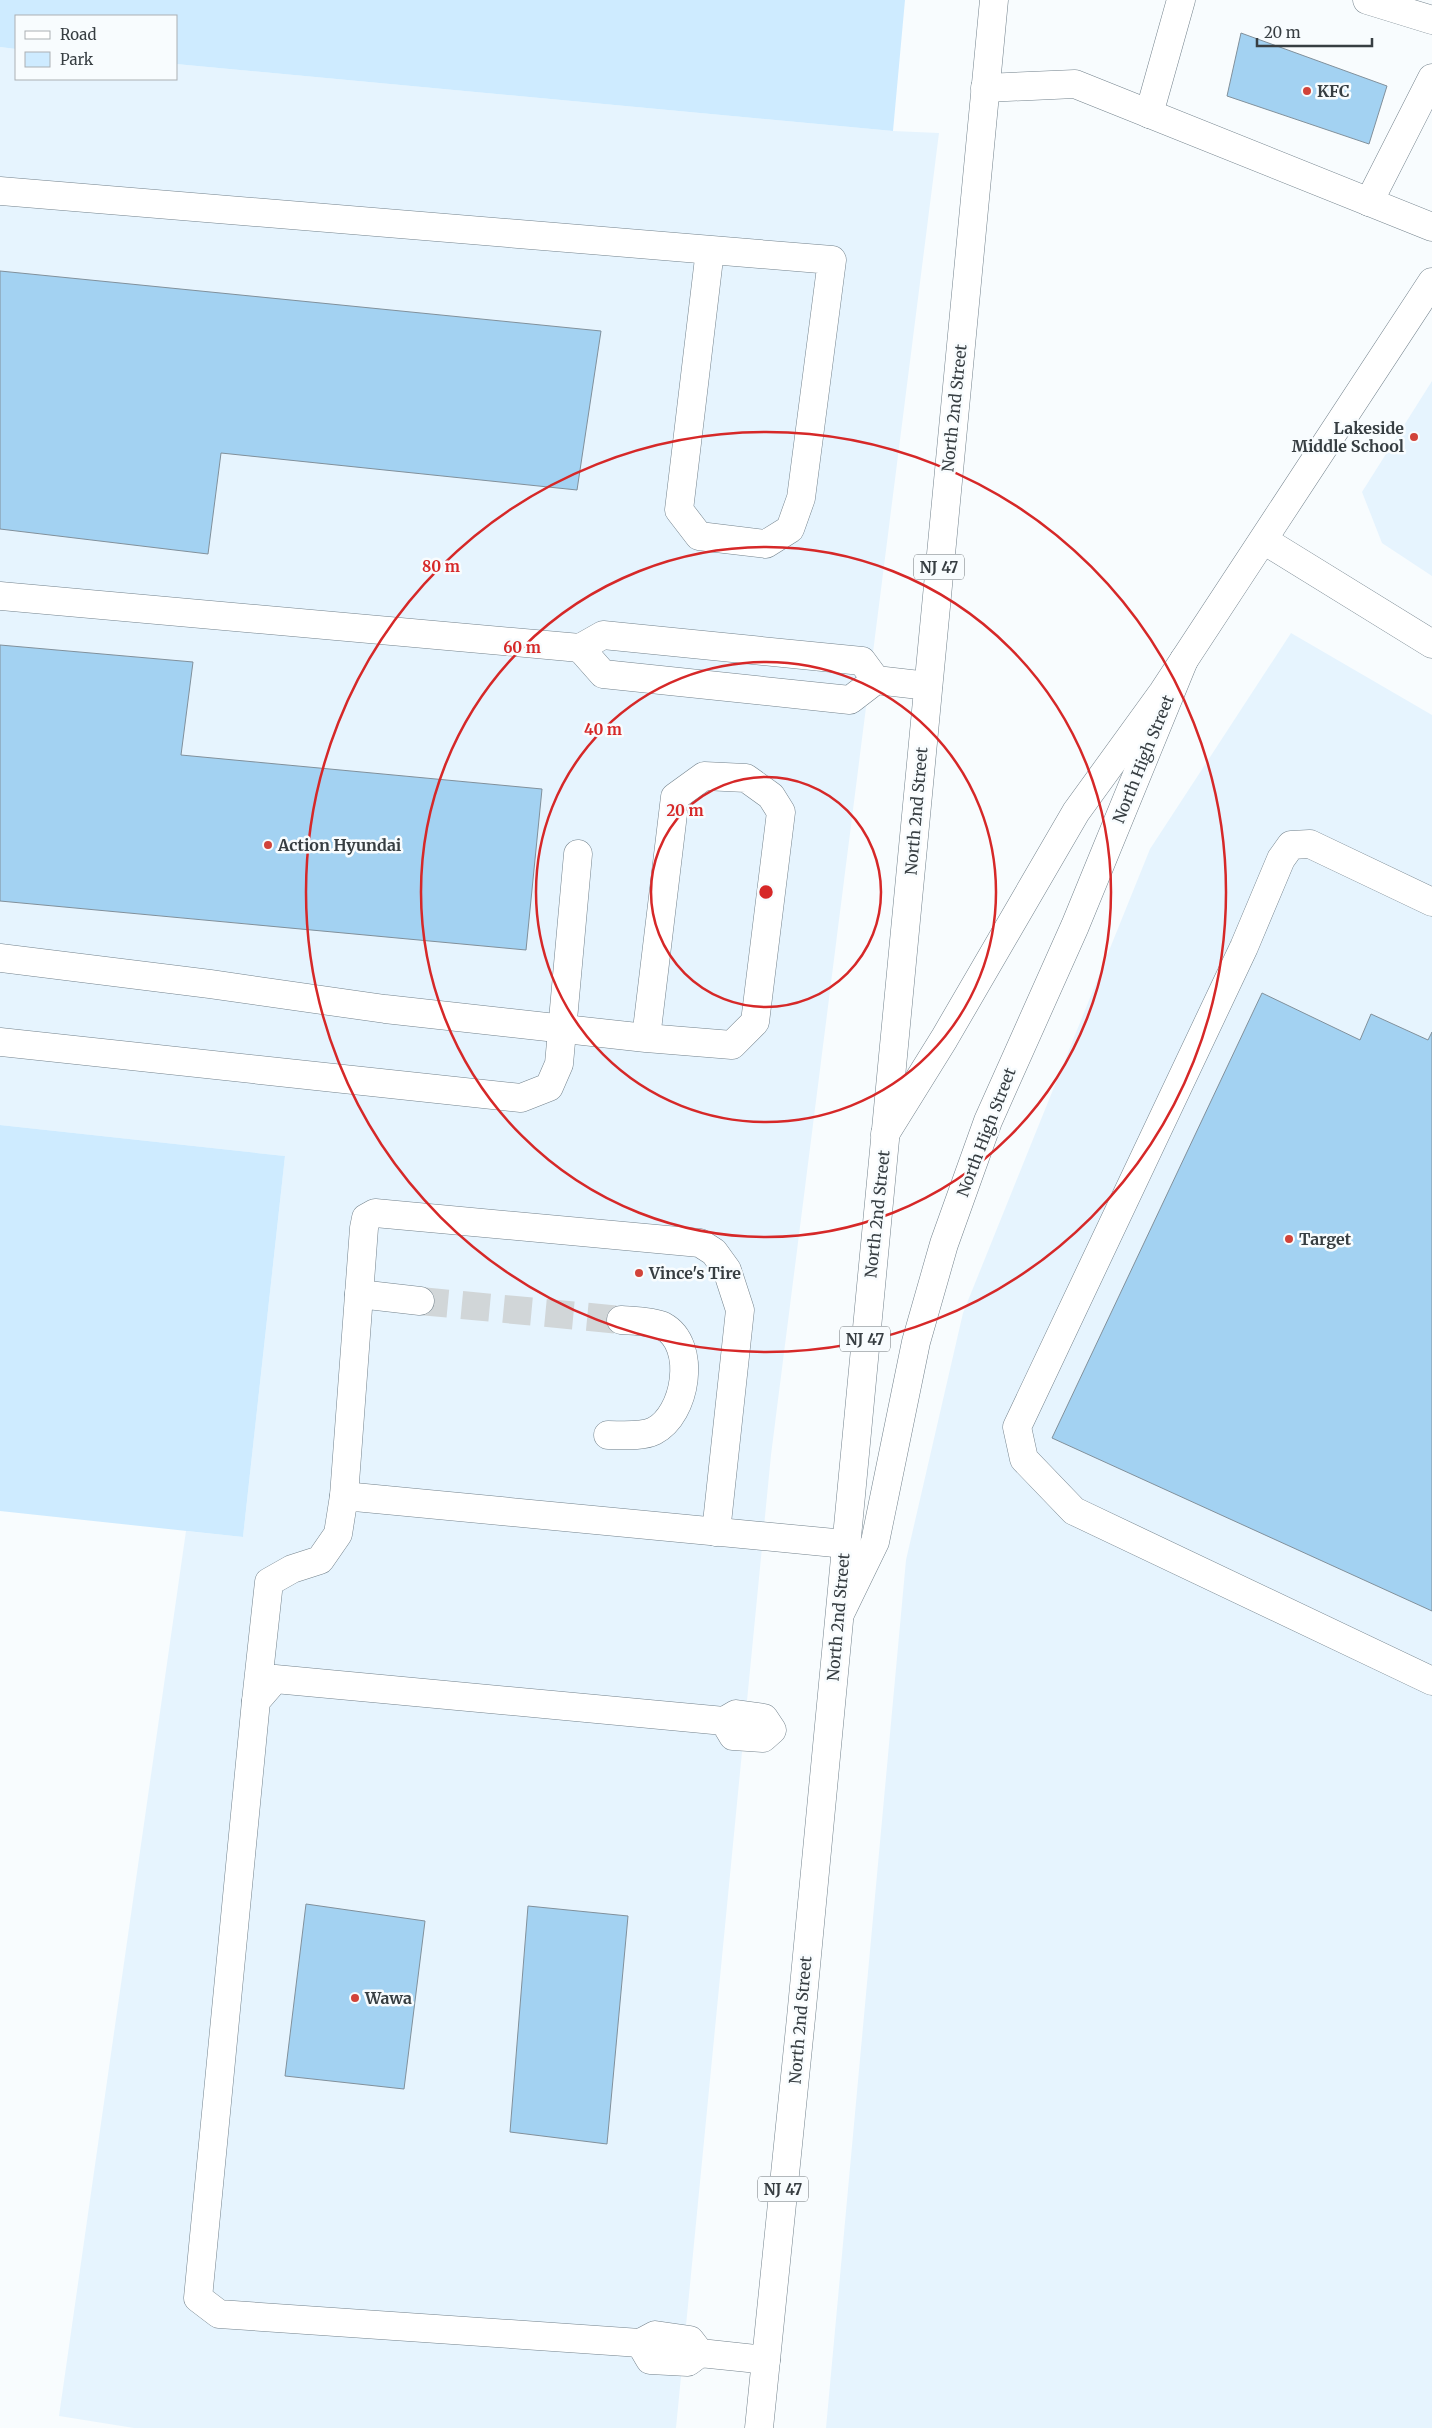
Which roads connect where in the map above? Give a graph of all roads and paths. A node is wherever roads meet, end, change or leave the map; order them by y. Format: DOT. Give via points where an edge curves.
graph roads {
  1 [pos="994,0"];
  2 [pos="1181,0"];
  3 [pos="1367,0"];
  4 [pos="1432,20"];
  5 [pos="1432,78"];
  6 [pos="985,88"];
  7 [pos="1149,114"];
  8 [pos="0,191"];
  9 [pos="1369,202"];
  10 [pos="1432,227"];
  11 [pos="710,250"];
  12 [pos="1432,282"];
  13 [pos="1264,541"];
  14 [pos="0,596"];
  15 [pos="1432,644"];
  16 [pos="580,648"];
  17 [pos="1184,660"];
  18 [pos="876,680"];
  19 [pos="928,686"];
  20 [pos="578,854"];
  21 [pos="1432,902"];
  22 [pos="0,958"];
  23 [pos="562,1029"];
  24 [pos="646,1038"];
  25 [pos="0,1042"];
  26 [pos="885,1134"];
  27 [pos="359,1294"];
  28 [pos="420,1300"];
  29 [pos="621,1320"];
  30 [pos="608,1435"];
  31 [pos="344,1496"];
  32 [pos="716,1532"];
  33 [pos="845,1544"];
  34 [pos="837,1620"];
  35 [pos="1432,1681"];
  36 [pos="256,1701"];
  37 [pos="724,1721"];
  38 [pos="766,2360"];
  39 [pos="759,2428"];
  1 -- 6 [label="main road, North 2nd Street / NJ 47"];
  2 -- 7 [label="main road"];
  3 -- 4 [label="main road"];
  5 -- 9 [label="main road"];
  6 -- 7 [label="main road" via="1076,84"];
  6 -- 19 [label="main road, North 2nd Street / NJ 47"];
  7 -- 9 [label="main road"];
  8 -- 11 [label="main road"];
  9 -- 10 [label="main road"];
  11 -- 11 [label="main road" via="832,260 801,498 790,529 766,544 699,536 679,510"];
  12 -- 13 [label="main road, North High Street"];
  13 -- 15 [label="main road"];
  13 -- 17 [label="main road, North High Street"];
  14 -- 16 [label="main road"];
  16 -- 18 [label="main road" via="603,635 862,661"];
  16 -- 18 [label="main road" via="603,674 850,700"];
  17 -- 26 [label="main road, North High Street" via="1076,812"];
  17 -- 34 [label="main road, North High Street" via="1075,926 988,1121 944,1244 916,1342 875,1542"];
  18 -- 19 [label="main road"];
  19 -- 26 [label="main road, North 2nd Street / NJ 47"];
  20 -- 23 [label="main road"];
  21 -- 35 [label="main road" via="1310,844 1291,845 1281,859 1244,947 1017,1427 1024,1459 1074,1511"];
  22 -- 23 [label="main road"];
  23 -- 24 [label="main road"];
  23 -- 25 [label="main road" via="559,1064 550,1087 521,1098"];
  24 -- 24 [label="main road" via="732,1045 755,1022 781,812 771,796 746,778 704,776 675,797"];
  26 -- 33 [label="main road, North 2nd Street / NJ 47"];
  27 -- 28 [label="main road"];
  27 -- 31 [label="main road"];
  27 -- 32 [label="main road" via="364,1228 366,1218 375,1213 700,1243 714,1252 728,1270 740,1310"];
  29 -- 30 [label="main road" via="662,1326 674,1336 686,1374 669,1418 654,1431"];
  31 -- 32 [label="main road"];
  31 -- 36 [label="main road" via="338,1534 320,1560 292,1569 269,1582"];
  32 -- 33 [label="main road"];
  33 -- 34 [label="main road, North 2nd Street / NJ 47"];
  34 -- 38 [label="main road, North 2nd Street / NJ 47"];
  36 -- 37 [label="main road" via="275,1679"];
  36 -- 38 [label="main road" via="198,2298 219,2314 640,2343 655,2335 690,2340 700,2353"];
  38 -- 39 [label="main road, North 2nd Street / NJ 47"];
}
